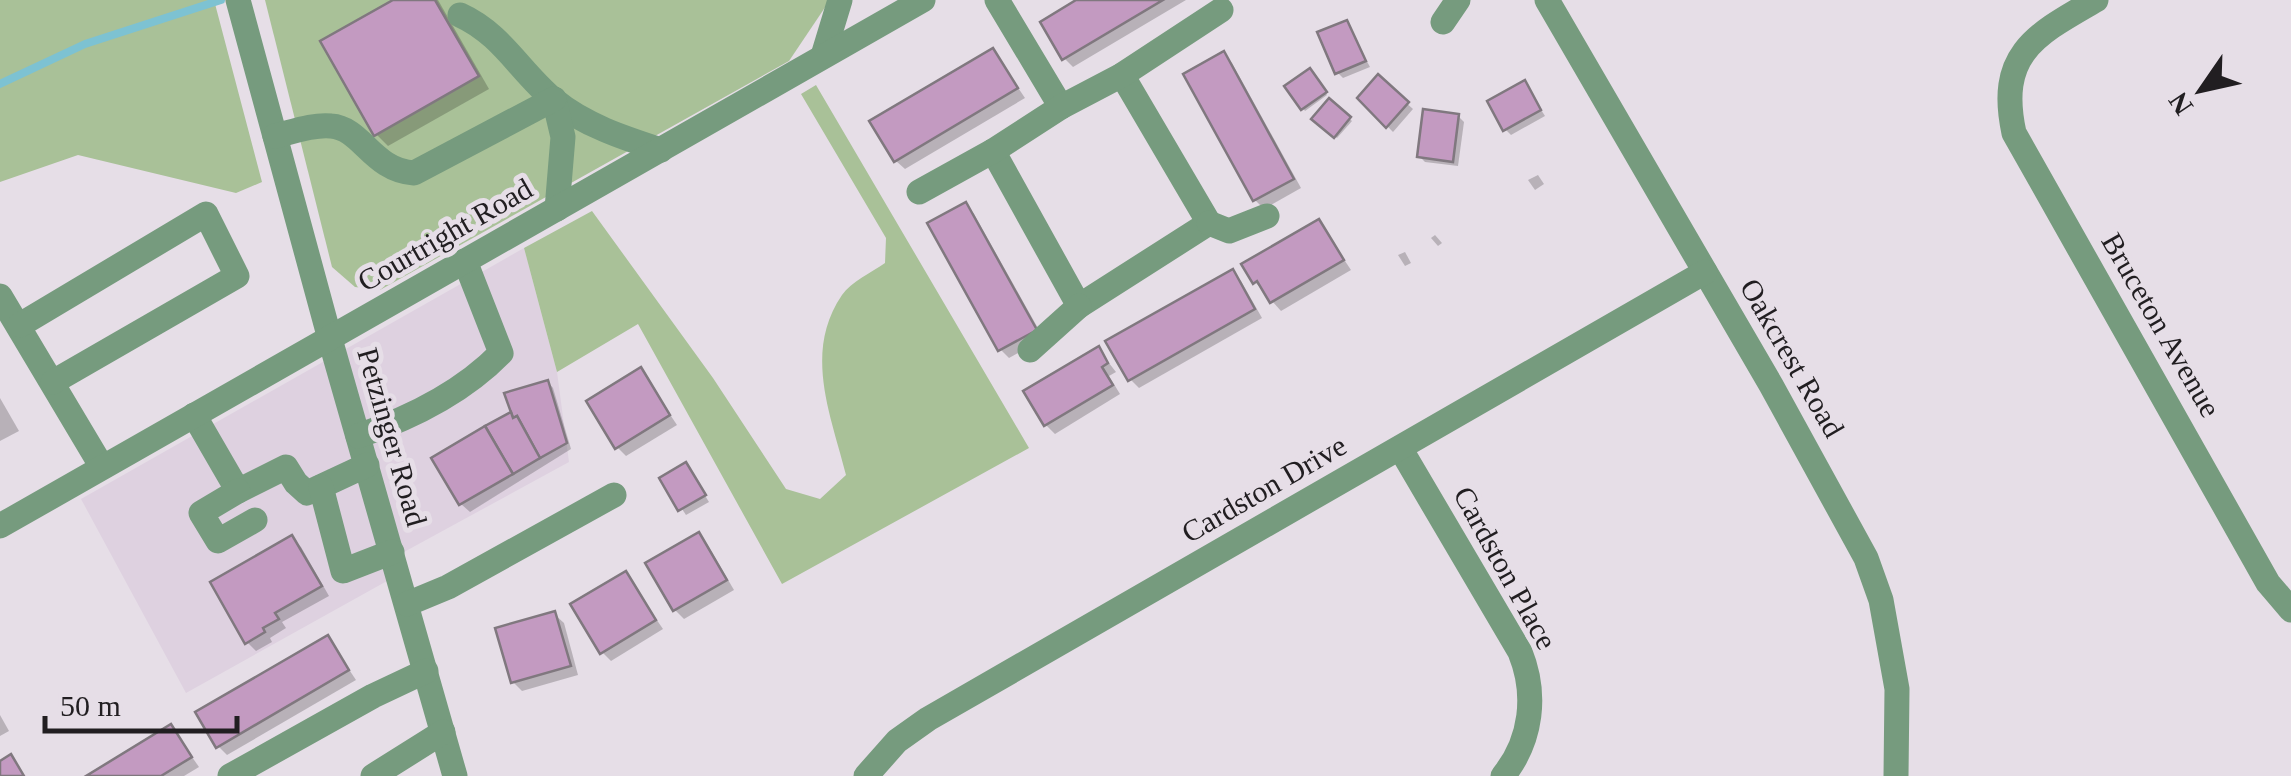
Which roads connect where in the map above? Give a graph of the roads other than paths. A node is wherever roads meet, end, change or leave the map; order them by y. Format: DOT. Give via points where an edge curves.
graph roads {
  1 [pos="840,0"];
  2 [pos="923,0"];
  3 [pos="997,0"];
  4 [pos="1547,0"];
  5 [pos="2096,0"];
  6 [pos="240,6"];
  7 [pos="1221,10"];
  8 [pos="460,15"];
  9 [pos="823,56"];
  10 [pos="1122,74"];
  11 [pos="554,100"];
  12 [pos="1061,107"];
  13 [pos="274,136"];
  14 [pos="661,150"];
  15 [pos="993,152"];
  16 [pos="919,192"];
  17 [pos="556,208"];
  18 [pos="1267,216"];
  19 [pos="1210,223"];
  20 [pos="465,261"];
  21 [pos="1706,272"];
  22 [pos="0,296"];
  23 [pos="1080,306"];
  24 [pos="20,325"];
  25 [pos="330,339"];
  26 [pos="1030,350"];
  27 [pos="53,382"];
  28 [pos="194,415"];
  29 [pos="358,436"];
  30 [pos="1400,448"];
  31 [pos="367,465"];
  32 [pos="102,467"];
  33 [pos="321,487"];
  34 [pos="238,492"];
  35 [pos="614,496"];
  36 [pos="255,520"];
  37 [pos="0,526"];
  38 [pos="392,552"];
  39 [pos="407,604"];
  40 [pos="2291,610"];
  41 [pos="426,671"];
  42 [pos="443,732"];
  43 [pos="230,776"];
  44 [pos="374,776"];
  45 [pos="456,776"];
  46 [pos="866,776"];
  47 [pos="1504,776"];
  48 [pos="1896,776"];
  1 -- 9 [label="street"];
  2 -- 9 [label="street, Courtright Road"];
  3 -- 12 [label="street"];
  4 -- 21 [label="street, Oakcrest Road"];
  5 -- 40 [label="street, Bruceton Avenue" via="2029,45 2009,85 2008,107 2022,150 2268,583"];
  6 -- 13 [label="street, Petzinger Road"];
  7 -- 10 [label="street"];
  8 -- 11 [label="street" via="506,46"];
  9 -- 14 [label="street, Courtright Road"];
  10 -- 12 [label="street"];
  10 -- 19 [label="street"];
  11 -- 13 [label="street" via="414,173 378,160 345,128"];
  11 -- 14 [label="street" via="600,128"];
  11 -- 17 [label="street" via="564,137"];
  12 -- 15 [label="street"];
  13 -- 25 [label="street, Petzinger Road"];
  14 -- 17 [label="street, Courtright Road"];
  15 -- 16 [label="street"];
  15 -- 23 [label="street"];
  17 -- 20 [label="street, Courtright Road"];
  18 -- 19 [label="street" via="1229,231"];
  19 -- 23 [label="street"];
  20 -- 25 [label="street, Courtright Road"];
  20 -- 29 [label="street" via="502,353 406,420"];
  21 -- 30 [label="street, Cardston Drive"];
  21 -- 48 [label="street, Oakcrest Road" via="1866,558 1895,674"];
  22 -- 24 [label="street"];
  23 -- 26 [label="street"];
  24 -- 27 [label="street"];
  24 -- 27 [label="street" via="206,214 237,276"];
  25 -- 28 [label="street, Courtright Road"];
  25 -- 29 [label="street, Petzinger Road"];
  27 -- 32 [label="street"];
  28 -- 32 [label="street, Courtright Road"];
  28 -- 34 [label="street"];
  29 -- 31 [label="street, Petzinger Road"];
  30 -- 46 [label="street, Cardston Drive" via="928,719"];
  30 -- 47 [label="street, Cardston Place" via="1520,652 1530,688 1528,726"];
  31 -- 33 [label="street"];
  31 -- 38 [label="street, Petzinger Road"];
  32 -- 37 [label="street, Courtright Road"];
  33 -- 34 [label="street" via="307,493 286,467"];
  33 -- 38 [label="street" via="343,570"];
  34 -- 36 [label="street" via="201,512 218,541"];
  35 -- 39 [label="street"];
  38 -- 39 [label="street, Petzinger Road"];
  39 -- 41 [label="street, Petzinger Road"];
  41 -- 42 [label="street, Petzinger Road"];
  41 -- 43 [label="street"];
  42 -- 44 [label="street"];
  42 -- 45 [label="street, Petzinger Road"];
}
